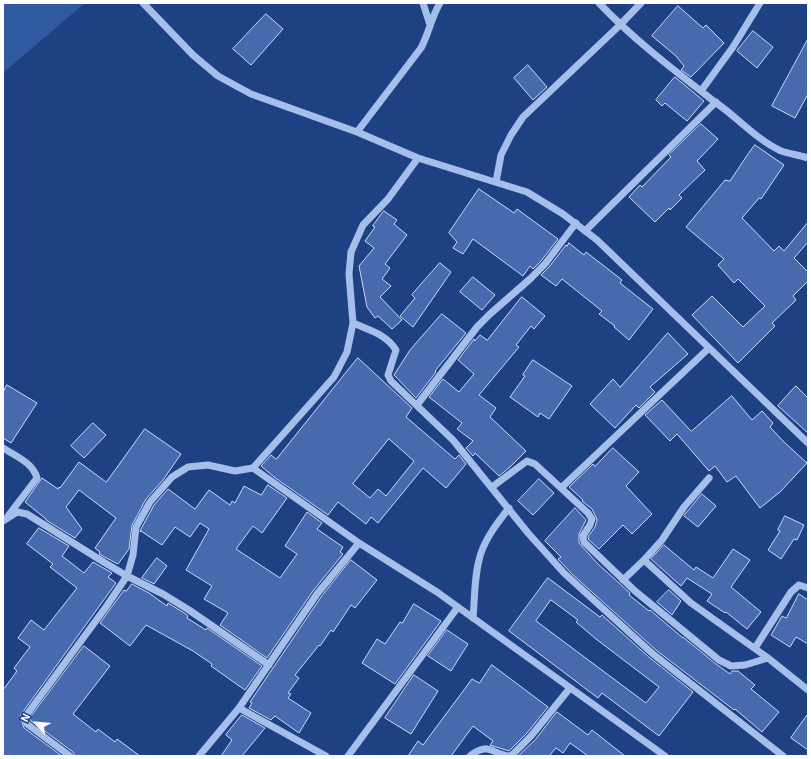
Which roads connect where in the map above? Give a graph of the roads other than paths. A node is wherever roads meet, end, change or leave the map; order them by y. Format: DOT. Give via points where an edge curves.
graph roads {
  1 [pos="143,3"];
  2 [pos="423,3"];
  3 [pos="440,3"];
  4 [pos="600,3"];
  5 [pos="641,3"];
  6 [pos="760,3"];
  7 [pos="430,25"];
  8 [pos="620,25"];
  9 [pos="700,91"];
  10 [pos="716,102"];
  11 [pos="357,132"];
  12 [pos="418,158"];
  13 [pos="808,158"];
  14 [pos="496,182"];
  15 [pos="576,224"];
  16 [pos="585,231"];
  17 [pos="353,323"];
  18 [pos="709,348"];
  19 [pos="416,405"];
  20 [pos="808,443"];
  21 [pos="3,448"];
  22 [pos="253,468"];
  23 [pos="709,478"];
  24 [pos="492,487"];
  25 [pos="561,488"];
  26 [pos="509,508"];
  27 [pos="4,520"];
  28 [pos="360,543"];
  29 [pos="644,560"];
  30 [pos="127,576"];
  31 [pos="623,580"];
  32 [pos="808,588"];
  33 [pos="458,607"];
  34 [pos="473,618"];
  35 [pos="755,648"];
  36 [pos="768,658"];
  37 [pos="269,665"];
  38 [pos="570,688"];
  39 [pos="808,690"];
  40 [pos="239,708"];
  41 [pos="70,756"];
  42 [pos="199,756"];
  43 [pos="326,756"];
  44 [pos="348,756"];
  45 [pos="470,756"];
  46 [pos="510,756"];
  47 [pos="665,756"];
  48 [pos="783,756"];
  1 -- 11 [label="street" via="193,55 218,76 251,94"];
  2 -- 7 [label="street"];
  3 -- 7 [label="street"];
  4 -- 8 [label="street"];
  5 -- 8 [label="street"];
  6 -- 9 [label="street" via="734,47"];
  7 -- 11 [label="street" via="421,48"];
  8 -- 9 [label="street"];
  8 -- 14 [label="street" via="523,117 510,135 501,156"];
  9 -- 10 [label="street"];
  10 -- 13 [label="street" via="768,143 782,151"];
  10 -- 16 [label="street"];
  11 -- 12 [label="street"];
  12 -- 14 [label="street"];
  12 -- 17 [label="street" via="388,199 363,225 351,252 349,274"];
  14 -- 15 [label="street" via="527,192"];
  15 -- 16 [label="street"];
  15 -- 19 [label="street" via="545,264 477,327"];
  16 -- 18 [label="street"];
  17 -- 19 [label="street" via="391,342 396,350 388,375"];
  17 -- 22 [label="street" via="348,352 334,377"];
  18 -- 20 [label="street"];
  18 -- 25 [label="street"];
  19 -- 24 [label="street" via="453,440"];
  21 -- 27 [label="street" via="35,470 37,478"];
  22 -- 28 [label="street"];
  22 -- 30 [label="street" via="235,471 208,465 188,467 172,477 150,502 136,527 133,555"];
  23 -- 29 [label="street"];
  24 -- 25 [label="street" via="527,461 535,464"];
  24 -- 26 [label="street"];
  25 -- 31 [label="street" via="592,519 583,536 584,542"];
  26 -- 34 [label="street" via="486,541 481,553 476,569"];
  26 -- 48 [label="street" via="564,573 647,649"];
  27 -- 30 [label="street" via="17,512 27,514"];
  28 -- 33 [label="street"];
  28 -- 37 [label="street" via="317,594"];
  29 -- 31 [label="street"];
  29 -- 35 [label="street" via="691,603"];
  30 -- 37 [label="street" via="189,610"];
  30 -- 41 [label="street" via="25,717 31,728"];
  31 -- 36 [label="street" via="719,660 731,666"];
  32 -- 35 [label="street" via="799,585 791,592"];
  33 -- 34 [label="street"];
  33 -- 44 [label="street"];
  34 -- 38 [label="street"];
  35 -- 36 [label="street"];
  36 -- 39 [label="street"];
  37 -- 40 [label="street"];
  38 -- 46 [label="street" via="531,736"];
  38 -- 47 [label="street"];
  40 -- 42 [label="street"];
  40 -- 43 [label="street"];
  45 -- 46 [label="street" via="489,748"];
}
